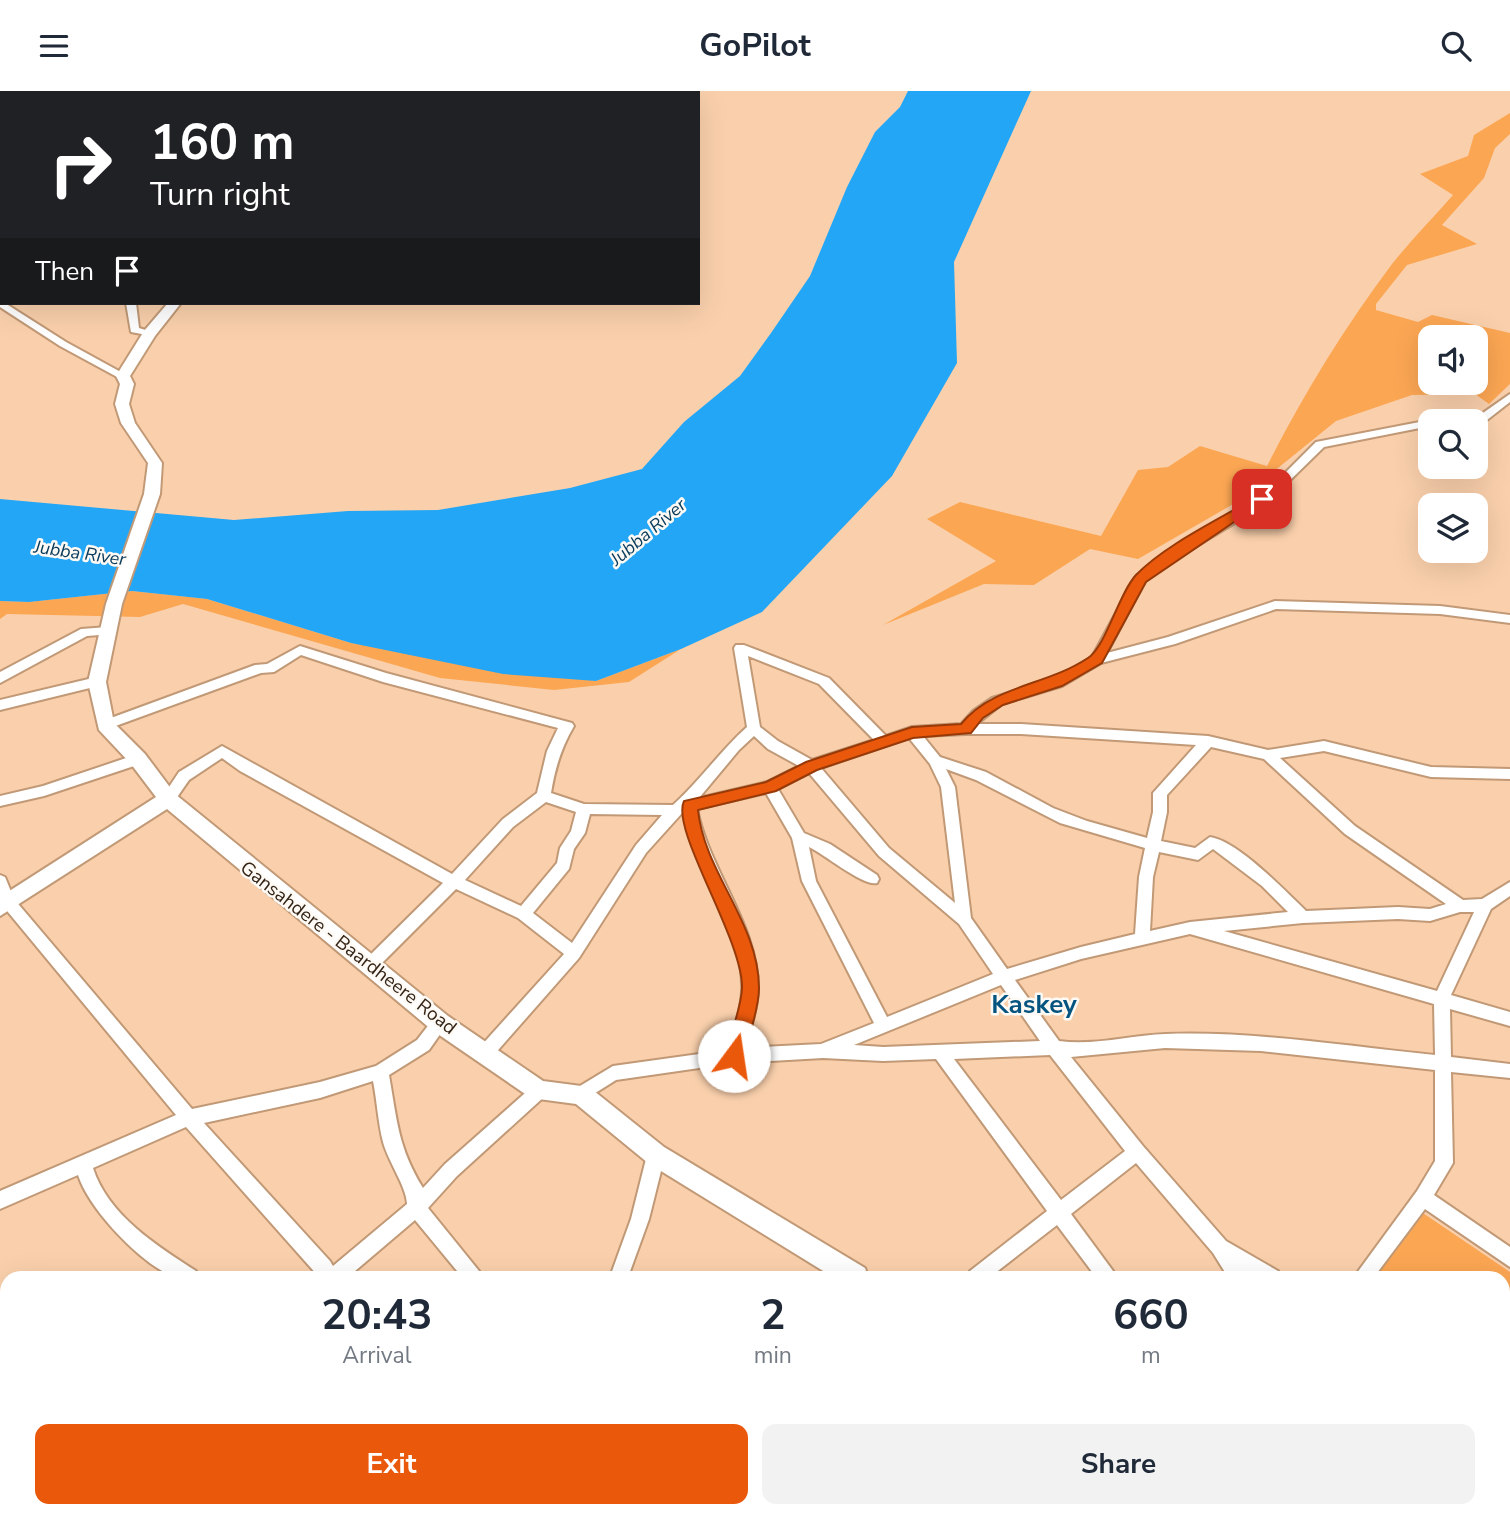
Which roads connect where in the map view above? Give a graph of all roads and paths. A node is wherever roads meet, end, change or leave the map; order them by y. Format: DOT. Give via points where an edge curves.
graph roads {
  1 [pos="3,305"];
  2 [pos="131,305"];
  3 [pos="173,305"];
  4 [pos="149,334"];
  5 [pos="123,376"];
  6 [pos="1510,397"];
  7 [pos="1488,414"];
  8 [pos="1418,425"];
  9 [pos="1510,619"];
  10 [pos="108,631"];
  11 [pos="1097,660"];
  12 [pos="0,678"];
  13 [pos="97,682"];
  14 [pos="0,705"];
  15 [pos="105,725"];
  16 [pos="754,729"];
  17 [pos="965,729"];
  18 [pos="912,732"];
  19 [pos="883,741"];
  20 [pos="1208,741"];
  21 [pos="1268,755"];
  22 [pos="138,759"];
  23 [pos="936,761"];
  24 [pos="811,766"];
  25 [pos="1510,774"];
  26 [pos="770,787"];
  27 [pos="544,796"];
  28 [pos="167,799"];
  29 [pos="0,801"];
  30 [pos="685,804"];
  31 [pos="584,809"];
  32 [pos="799,837"];
  33 [pos="1153,845"];
  34 [pos="872,880"];
  35 [pos="0,881"];
  36 [pos="454,882"];
  37 [pos="1510,888"];
  38 [pos="4,905"];
  39 [pos="1485,905"];
  40 [pos="1460,906"];
  41 [pos="523,914"];
  42 [pos="1303,918"];
  43 [pos="964,920"];
  44 [pos="1190,927"];
  45 [pos="1142,940"];
  46 [pos="574,953"];
  47 [pos="369,966"];
  48 [pos="1004,976"];
  49 [pos="1442,998"];
  50 [pos="1510,1019"];
  51 [pos="440,1023"];
  52 [pos="884,1027"];
  53 [pos="1054,1048"];
  54 [pos="823,1051"];
  55 [pos="939,1051"];
  56 [pos="486,1052"];
  57 [pos="734,1056"];
  58 [pos="1441,1064"];
  59 [pos="1510,1070"];
  60 [pos="380,1072"];
  61 [pos="539,1091"];
  62 [pos="581,1094"];
  63 [pos="189,1118"];
  64 [pos="1137,1152"];
  65 [pos="656,1155"];
  66 [pos="83,1164"];
  67 [pos="1423,1197"];
  68 [pos="0,1201"];
  69 [pos="416,1208"];
  70 [pos="1058,1212"];
  71 [pos="1219,1247"];
  72 [pos="1510,1258"];
  73 [pos="180,1271"];
  74 [pos="322,1271"];
  75 [pos="330,1271"];
  76 [pos="467,1271"];
  77 [pos="621,1271"];
  78 [pos="846,1271"];
  79 [pos="984,1271"];
  80 [pos="1102,1271"];
  81 [pos="1234,1271"];
  82 [pos="1261,1271"];
  83 [pos="1368,1271"];
  1 -- 5 [label="street"];
  2 -- 4 [label="street" via="135,330"];
  3 -- 4 [label="main road"];
  4 -- 5 [label="main road"];
  5 -- 10 [label="main road" via="127,384 121,404 155,463 152,494"];
  6 -- 7 [label="street"];
  8 -- 11 [label="street" via="1320,444 1249,510 1140,579"];
  9 -- 11 [label="street" via="1440,610 1275,605 1171,641"];
  10 -- 12 [label="street" via="85,632"];
  10 -- 13 [label="main road"];
  11 -- 17 [label="street" via="1056,683 997,701"];
  13 -- 14 [label="street"];
  13 -- 15 [label="main road"];
  15 -- 22 [label="main road, Gansahdere - Baardheere Road"];
  15 -- 27 [label="street" via="260,668 269,669 300,650 567,726 548,765"];
  16 -- 19 [label="street" via="740,648 824,681"];
  16 -- 24 [label="street"];
  16 -- 30 [label="street"];
  17 -- 18 [label="street"];
  17 -- 20 [label="street"];
  18 -- 19 [label="street"];
  18 -- 23 [label="street"];
  19 -- 24 [label="street"];
  20 -- 21 [label="street"];
  20 -- 33 [label="street" via="1160,793"];
  21 -- 25 [label="street" via="1324,746 1431,772"];
  21 -- 40 [label="street" via="1350,830"];
  22 -- 28 [label="main road, Gansahdere - Baardheere Road"];
  22 -- 29 [label="street"];
  23 -- 33 [label="street" via="966,767 1049,813"];
  23 -- 43 [label="street" via="948,787"];
  24 -- 26 [label="street"];
  24 -- 43 [label="street" via="884,852"];
  26 -- 30 [label="street"];
  26 -- 32 [label="street"];
  27 -- 31 [label="street"];
  27 -- 36 [label="street" via="508,823"];
  28 -- 36 [label="street" via="184,776 222,751"];
  28 -- 38 [label="main road"];
  28 -- 47 [label="main road, Gansahdere - Baardheere Road"];
  30 -- 31 [label="street"];
  30 -- 46 [label="street" via="618,883"];
  30 -- 57 [label="street" via="692,831 743,945 751,989"];
  31 -- 41 [label="street" via="564,865"];
  32 -- 34 [label="street" via="825,848"];
  32 -- 52 [label="street" via="809,881"];
  33 -- 42 [label="street" via="1198,854 1210,843 1218,843"];
  33 -- 45 [label="street"];
  35 -- 38 [label="street"];
  36 -- 41 [label="street"];
  36 -- 47 [label="street"];
  37 -- 39 [label="street"];
  38 -- 63 [label="street"];
  39 -- 40 [label="street"];
  39 -- 49 [label="street"];
  40 -- 42 [label="street" via="1430,915"];
  41 -- 46 [label="street"];
  42 -- 44 [label="street"];
  43 -- 48 [label="street"];
  44 -- 45 [label="street"];
  44 -- 49 [label="street"];
  45 -- 48 [label="street"];
  46 -- 56 [label="street"];
  47 -- 51 [label="main road, Gansahdere - Baardheere Road"];
  48 -- 52 [label="street"];
  48 -- 53 [label="street"];
  49 -- 50 [label="street"];
  49 -- 58 [label="street"];
  51 -- 56 [label="main road, Gansahdere - Baardheere Road"];
  51 -- 60 [label="street" via="423,1045"];
  52 -- 54 [label="street"];
  53 -- 55 [label="street"];
  53 -- 58 [label="street" via="1079,1051 1165,1041 1261,1044"];
  53 -- 64 [label="street"];
  54 -- 55 [label="street"];
  54 -- 57 [label="street"];
  55 -- 70 [label="street"];
  56 -- 61 [label="main road, Gansahdere - Baardheere Road"];
  57 -- 62 [label="street" via="613,1073"];
  58 -- 59 [label="street"];
  58 -- 67 [label="street" via="1444,1163"];
  60 -- 63 [label="street"];
  60 -- 69 [label="street" via="392,1143 416,1192"];
  61 -- 62 [label="main road"];
  61 -- 69 [label="street"];
  62 -- 65 [label="main road"];
  63 -- 66 [label="street"];
  63 -- 74 [label="street"];
  64 -- 70 [label="street"];
  64 -- 71 [label="street"];
  65 -- 77 [label="street"];
  65 -- 78 [label="main road"];
  66 -- 68 [label="street"];
  66 -- 73 [label="street" via="86,1182 102,1204 155,1255"];
  67 -- 72 [label="street"];
  67 -- 83 [label="street"];
  69 -- 75 [label="street"];
  69 -- 76 [label="street"];
  70 -- 79 [label="street"];
  70 -- 80 [label="street"];
  71 -- 81 [label="street"];
  71 -- 82 [label="street"];
}
